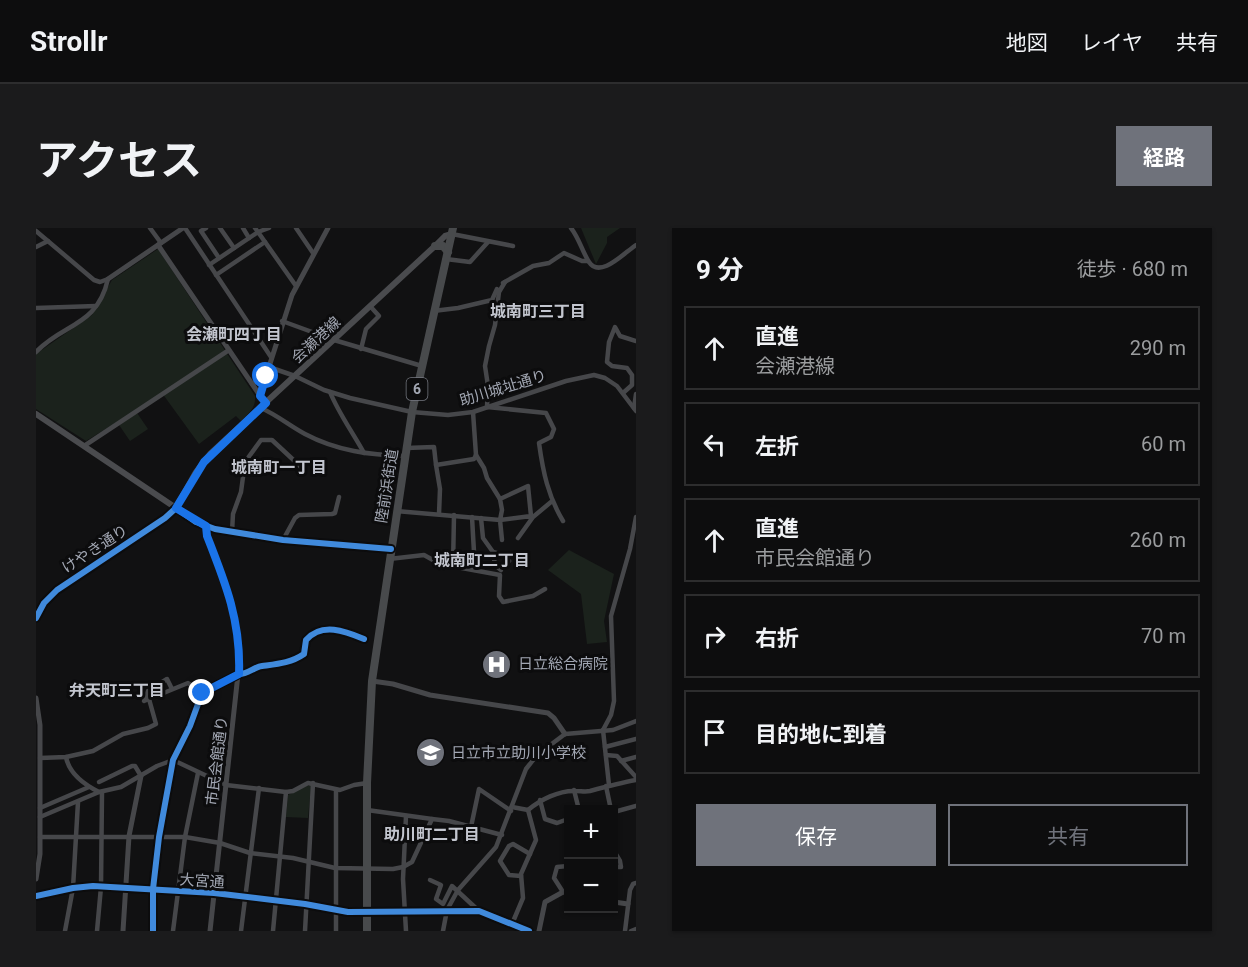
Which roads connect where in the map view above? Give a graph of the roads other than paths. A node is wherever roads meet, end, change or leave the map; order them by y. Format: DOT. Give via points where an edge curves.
graph roads {
  1 [pos="150,228"];
  2 [pos="184,228"];
  3 [pos="206,228"];
  4 [pos="220,228"];
  5 [pos="243,228"];
  6 [pos="268,228"];
  7 [pos="296,228"];
  8 [pos="328,228"];
  9 [pos="571,228"];
  10 [pos="257,230"];
  11 [pos="36,231"];
  12 [pos="453,231"];
  13 [pos="249,238"];
  14 [pos="48,241"];
  15 [pos="265,242"];
  16 [pos="488,242"];
  17 [pos="159,244"];
  18 [pos="636,245"];
  19 [pos="435,246"];
  20 [pos="513,246"];
  21 [pos="36,247"];
  22 [pos="234,248"];
  23 [pos="313,253"];
  24 [pos="447,256"];
  25 [pos="219,258"];
  26 [pos="588,261"];
  27 [pos="209,265"];
  28 [pos="216,275"];
  29 [pos="108,279"];
  30 [pos="506,282"];
  31 [pos="296,286"];
  32 [pos="96,306"];
  33 [pos="370,306"];
  34 [pos="36,308"];
  35 [pos="434,311"];
  36 [pos="282,321"];
  37 [pos="334,340"];
  38 [pos="636,341"];
  39 [pos="361,349"];
  40 [pos="229,350"];
  41 [pos="36,352"];
  42 [pos="272,357"];
  43 [pos="422,366"];
  44 [pos="269,367"];
  45 [pos="266,376"];
  46 [pos="295,376"];
  47 [pos="252,384"];
  48 [pos="330,392"];
  49 [pos="623,393"];
  50 [pos="636,394"];
  51 [pos="260,396"];
  52 [pos="263,406"];
  53 [pos="486,407"];
  54 [pos="635,410"];
  55 [pos="473,411"];
  56 [pos="412,412"];
  57 [pos="36,414"];
  58 [pos="84,446"];
  59 [pos="406,452"];
  60 [pos="364,453"];
  61 [pos="476,455"];
  62 [pos="436,465"];
  63 [pos="301,467"];
  64 [pos="339,497"];
  65 [pos="500,499"];
  66 [pos="551,502"];
  67 [pos="176,508"];
  68 [pos="396,511"];
  69 [pos="439,514"];
  70 [pos="454,515"];
  71 [pos="472,517"];
  72 [pos="531,517"];
  73 [pos="636,517"];
  74 [pos="481,518"];
  75 [pos="500,520"];
  76 [pos="563,521"];
  77 [pos="206,526"];
  78 [pos="232,531"];
  79 [pos="518,538"];
  80 [pos="283,540"];
  81 [pos="502,540"];
  82 [pos="391,549"];
  83 [pos="493,552"];
  84 [pos="389,559"];
  85 [pos="509,561"];
  86 [pos="453,567"];
  87 [pos="475,570"];
  88 [pos="501,570"];
  89 [pos="546,589"];
  90 [pos="36,618"];
  91 [pos="364,639"];
  92 [pos="239,674"];
  93 [pos="372,681"];
  94 [pos="172,690"];
  95 [pos="202,693"];
  96 [pos="36,699"];
  97 [pos="149,699"];
  98 [pos="636,721"];
  99 [pos="603,730"];
  100 [pos="565,734"];
  101 [pos="636,739"];
  102 [pos="605,747"];
  103 [pos="606,755"];
  104 [pos="66,757"];
  105 [pos="636,757"];
  106 [pos="40,759"];
  107 [pos="173,760"];
  108 [pos="621,761"];
  109 [pos="198,772"];
  110 [pos="141,776"];
  111 [pos="636,778"];
  112 [pos="99,782"];
  113 [pos="313,783"];
  114 [pos="367,783"];
  115 [pos="226,785"];
  116 [pos="608,785"];
  117 [pos="89,787"];
  118 [pos="259,788"];
  119 [pos="336,790"];
  120 [pos="574,790"];
  121 [pos="100,792"];
  122 [pos="286,792"];
  123 [pos="540,800"];
  124 [pos="78,802"];
  125 [pos="578,805"];
  126 [pos="611,805"];
  127 [pos="636,806"];
  128 [pos="40,808"];
  129 [pos="511,809"];
  130 [pos="367,810"];
  131 [pos="528,810"];
  132 [pos="618,810"];
  133 [pos="406,816"];
  134 [pos="40,817"];
  135 [pos="432,819"];
  136 [pos="564,820"];
  137 [pos="471,827"];
  138 [pos="502,835"];
  139 [pos="76,836"];
  140 [pos="101,836"];
  141 [pos="129,836"];
  142 [pos="40,837"];
  143 [pos="159,837"];
  144 [pos="184,837"];
  145 [pos="220,843"];
  146 [pos="250,853"];
  147 [pos="530,854"];
  148 [pos="279,856"];
  149 [pos="310,862"];
  150 [pos="564,866"];
  151 [pos="404,867"];
  152 [pos="335,868"];
  153 [pos="366,869"];
  154 [pos="521,876"];
  155 [pos="36,879"];
  156 [pos="430,880"];
  157 [pos="636,883"];
  158 [pos="101,887"];
  159 [pos="73,888"];
  160 [pos="125,888"];
  161 [pos="153,889"];
  162 [pos="458,890"];
  163 [pos="564,890"];
  164 [pos="178,891"];
  165 [pos="214,893"];
  166 [pos="564,894"];
  167 [pos="36,896"];
  168 [pos="244,896"];
  169 [pos="275,900"];
  170 [pos="618,903"];
  171 [pos="305,904"];
  172 [pos="628,904"];
  173 [pos="336,910"];
  174 [pos="447,910"];
  175 [pos="480,910"];
  176 [pos="367,912"];
  177 [pos="405,912"];
  178 [pos="512,924"];
  179 [pos="636,929"];
  180 [pos="65,931"];
  181 [pos="97,931"];
  182 [pos="123,931"];
  183 [pos="153,931"];
  184 [pos="173,931"];
  185 [pos="210,931"];
  186 [pos="241,931"];
  187 [pos="273,931"];
  188 [pos="305,931"];
  189 [pos="336,931"];
  190 [pos="368,931"];
  191 [pos="406,931"];
  192 [pos="443,931"];
  193 [pos="529,931"];
  194 [pos="539,931"];
  195 [pos="625,931"];
  196 [pos="631,931"];
  1 -- 17 [label="street"];
  2 -- 17 [label="street"];
  2 -- 27 [label="street"];
  3 -- 25 [label="street" via="201,231"];
  4 -- 22 [label="street"];
  5 -- 13 [label="street"];
  6 -- 10 [label="street"];
  7 -- 23 [label="street"];
  8 -- 23 [label="street"];
  9 -- 26 [label="street"];
  10 -- 13 [label="street"];
  10 -- 15 [label="street"];
  11 -- 14 [label="street"];
  12 -- 16 [label="street"];
  12 -- 19 [label="main road, 会瀬港線"];
  12 -- 24 [label="highway, 陸前浜街道 / 6"];
  13 -- 22 [label="street"];
  14 -- 21 [label="street"];
  14 -- 29 [label="street" via="94,280"];
  15 -- 28 [label="street"];
  15 -- 31 [label="street"];
  16 -- 20 [label="street"];
  16 -- 24 [label="street" via="470,262"];
  17 -- 29 [label="street"];
  17 -- 40 [label="street"];
  18 -- 26 [label="street" via="601,269"];
  19 -- 24 [label="highway" via="443,246"];
  19 -- 33 [label="main road, 会瀬港線"];
  22 -- 25 [label="street"];
  23 -- 31 [label="street"];
  24 -- 35 [label="highway, 陸前浜街道 / 6"];
  25 -- 27 [label="street"];
  26 -- 30 [label="street" via="564,253"];
  27 -- 28 [label="street"];
  28 -- 42 [label="street"];
  29 -- 32 [label="street"];
  30 -- 35 [label="street" via="492,300"];
  30 -- 53 [label="street" via="499,292 485,366"];
  31 -- 36 [label="street"];
  32 -- 34 [label="street"];
  32 -- 41 [label="street" via="91,314"];
  33 -- 37 [label="main road, 会瀬港線"];
  33 -- 39 [label="street" via="379,316 366,329"];
  35 -- 43 [label="highway, 陸前浜街道 / 6"];
  36 -- 37 [label="street"];
  36 -- 42 [label="street"];
  37 -- 39 [label="street"];
  37 -- 46 [label="main road, 会瀬港線"];
  38 -- 49 [label="street" via="620,336 615,327 609,342 607,362 627,368 632,375 632,385"];
  39 -- 43 [label="street"];
  40 -- 47 [label="street"];
  40 -- 58 [label="street"];
  42 -- 44 [label="street"];
  43 -- 56 [label="highway, 陸前浜街道 / 6"];
  44 -- 45 [label="street"];
  44 -- 46 [label="street, 助川城址通り"];
  45 -- 47 [label="street"];
  45 -- 51 [label="street"];
  46 -- 48 [label="street, 助川城址通り"];
  46 -- 52 [label="main road, 会瀬港線"];
  47 -- 51 [label="street"];
  48 -- 56 [label="street, 助川城址通り"];
  48 -- 60 [label="street"];
  49 -- 53 [label="street, 助川城址通り" via="605,378 588,375"];
  49 -- 54 [label="street, 助川城址通り"];
  50 -- 54 [label="street"];
  51 -- 52 [label="street"];
  52 -- 60 [label="street" via="304,433 341,450"];
  52 -- 67 [label="main road, 会瀬港線" via="204,462"];
  53 -- 55 [label="street, 助川城址通り"];
  53 -- 66 [label="street" via="546,413 554,429 551,437 539,443"];
  55 -- 56 [label="street, 助川城址通り" via="448,415"];
  55 -- 61 [label="street"];
  56 -- 59 [label="highway, 陸前浜街道 / 6"];
  57 -- 58 [label="main road"];
  58 -- 67 [label="main road"];
  59 -- 60 [label="street" via="383,456"];
  59 -- 62 [label="street" via="434,447"];
  59 -- 68 [label="highway, 陸前浜街道 / 6"];
  61 -- 62 [label="street" via="474,459"];
  61 -- 65 [label="street"];
  62 -- 69 [label="street"];
  63 -- 78 [label="street" via="272,440 261,440 245,462"];
  64 -- 80 [label="street" via="335,513 298,515"];
  65 -- 72 [label="street" via="528,486"];
  65 -- 75 [label="street"];
  66 -- 72 [label="street"];
  66 -- 76 [label="street"];
  67 -- 77 [label="street"];
  67 -- 90 [label="street, けやき通り" via="57,590"];
  68 -- 69 [label="street"];
  68 -- 82 [label="highway, 陸前浜街道 / 6"];
  69 -- 70 [label="street"];
  70 -- 71 [label="street"];
  70 -- 86 [label="street"];
  71 -- 74 [label="street"];
  71 -- 87 [label="street"];
  72 -- 75 [label="street"];
  72 -- 79 [label="street"];
  73 -- 99 [label="street" via="611,616 614,701"];
  74 -- 75 [label="street"];
  74 -- 83 [label="street" via="483,538"];
  75 -- 81 [label="street"];
  77 -- 78 [label="street"];
  77 -- 92 [label="street, 市民会館通り" via="233,606 239,637"];
  78 -- 80 [label="street"];
  80 -- 82 [label="street"];
  82 -- 84 [label="highway, 陸前浜街道 / 6"];
  83 -- 85 [label="street"];
  83 -- 88 [label="street" via="495,565"];
  84 -- 86 [label="street" via="424,555"];
  84 -- 93 [label="highway, 陸前浜街道 / 6"];
  86 -- 87 [label="street"];
  87 -- 89 [label="street" via="500,575 499,596 503,602"];
  91 -- 92 [label="street" via="342,631 316,632 309,637 304,654 296,660"];
  92 -- 95 [label="street"];
  92 -- 115 [label="street, 市民会館通り"];
  93 -- 100 [label="street" via="430,695 548,713"];
  93 -- 114 [label="highway, 陸前浜街道 / 6"];
  94 -- 95 [label="street" via="188,683"];
  94 -- 97 [label="street"];
  94 -- 97 [label="street" via="166,679 148,691 144,701"];
  95 -- 107 [label="street"];
  96 -- 106 [label="street"];
  97 -- 104 [label="street" via="156,724 123,734 93,751"];
  98 -- 99 [label="street"];
  99 -- 100 [label="street"];
  99 -- 102 [label="street"];
  100 -- 129 [label="street" via="532,759"];
  101 -- 102 [label="street"];
  102 -- 103 [label="street"];
  103 -- 108 [label="street" via="617,756"];
  103 -- 116 [label="street"];
  104 -- 106 [label="street"];
  104 -- 117 [label="street" via="71,770"];
  105 -- 108 [label="street"];
  106 -- 128 [label="street"];
  107 -- 109 [label="street"];
  107 -- 110 [label="street"];
  107 -- 143 [label="street"];
  108 -- 111 [label="street"];
  109 -- 115 [label="street"];
  109 -- 144 [label="street"];
  110 -- 112 [label="street" via="132,766"];
  110 -- 121 [label="street"];
  110 -- 141 [label="street"];
  111 -- 116 [label="street"];
  113 -- 119 [label="street"];
  113 -- 122 [label="street"];
  113 -- 149 [label="street"];
  114 -- 119 [label="street"];
  114 -- 130 [label="highway, 陸前浜街道 / 6"];
  115 -- 118 [label="street"];
  115 -- 145 [label="street, 市民会館通り"];
  116 -- 120 [label="street" via="586,792"];
  116 -- 126 [label="street"];
  117 -- 121 [label="street"];
  117 -- 128 [label="street"];
  118 -- 122 [label="street"];
  118 -- 146 [label="street"];
  119 -- 152 [label="street"];
  120 -- 123 [label="street"];
  120 -- 125 [label="street"];
  121 -- 124 [label="street"];
  121 -- 140 [label="street"];
  122 -- 148 [label="street"];
  123 -- 131 [label="street"];
  123 -- 136 [label="street" via="546,819 557,823"];
  124 -- 134 [label="street"];
  124 -- 139 [label="street"];
  127 -- 132 [label="street"];
  128 -- 134 [label="street"];
  129 -- 131 [label="street"];
  129 -- 137 [label="street" via="479,789"];
  129 -- 138 [label="street"];
  130 -- 133 [label="street"];
  130 -- 153 [label="highway, 陸前浜街道 / 6"];
  131 -- 147 [label="street" via="536,840"];
  133 -- 135 [label="street"];
  133 -- 151 [label="street"];
  134 -- 142 [label="street"];
  135 -- 137 [label="street"];
  135 -- 151 [label="street" via="412,862"];
  137 -- 138 [label="street"];
  138 -- 162 [label="street" via="493,852"];
  139 -- 140 [label="street"];
  139 -- 142 [label="street"];
  139 -- 159 [label="street"];
  140 -- 141 [label="street"];
  140 -- 158 [label="street"];
  141 -- 143 [label="street"];
  141 -- 160 [label="street"];
  142 -- 155 [label="street"];
  143 -- 144 [label="street"];
  143 -- 161 [label="street"];
  144 -- 145 [label="street"];
  144 -- 164 [label="street"];
  145 -- 146 [label="street"];
  145 -- 165 [label="street, 市民会館通り"];
  146 -- 148 [label="street"];
  146 -- 168 [label="street"];
  147 -- 154 [label="street"];
  147 -- 154 [label="street" via="513,844 500,861 509,875"];
  148 -- 149 [label="street"];
  148 -- 169 [label="street"];
  149 -- 152 [label="street"];
  149 -- 171 [label="street"];
  150 -- 163 [label="street" via="556,867 554,878"];
  151 -- 153 [label="street"];
  151 -- 177 [label="street"];
  152 -- 153 [label="street"];
  152 -- 173 [label="street"];
  153 -- 176 [label="highway, 陸前浜街道 / 6"];
  154 -- 178 [label="street" via="523,897"];
  156 -- 162 [label="street" via="441,885 436,899 443,904 452,886"];
  157 -- 172 [label="street" via="631,886"];
  158 -- 159 [label="street, 大宮通"];
  158 -- 160 [label="street, 大宮通"];
  158 -- 181 [label="street"];
  159 -- 167 [label="street, 大宮通"];
  159 -- 180 [label="street"];
  160 -- 161 [label="street, 大宮通"];
  160 -- 182 [label="street"];
  161 -- 164 [label="street, 大宮通"];
  161 -- 183 [label="street"];
  162 -- 174 [label="street"];
  162 -- 175 [label="street"];
  164 -- 165 [label="street, 大宮通"];
  164 -- 184 [label="street"];
  165 -- 168 [label="street, 大宮通"];
  165 -- 185 [label="street, 市民会館通り"];
  166 -- 194 [label="street" via="545,902"];
  168 -- 169 [label="street, 大宮通"];
  168 -- 186 [label="street"];
  169 -- 171 [label="street, 大宮通"];
  169 -- 187 [label="street"];
  170 -- 172 [label="street"];
  171 -- 173 [label="street, 大宮通"];
  171 -- 188 [label="street"];
  172 -- 195 [label="street"];
  173 -- 176 [label="street, 大宮通"];
  173 -- 189 [label="street"];
  174 -- 175 [label="street"];
  174 -- 177 [label="street"];
  174 -- 192 [label="street"];
  175 -- 178 [label="street"];
  176 -- 177 [label="street"];
  176 -- 190 [label="highway, 陸前浜街道 / 6"];
  177 -- 191 [label="street"];
  178 -- 193 [label="street"];
  179 -- 196 [label="street"];
}
